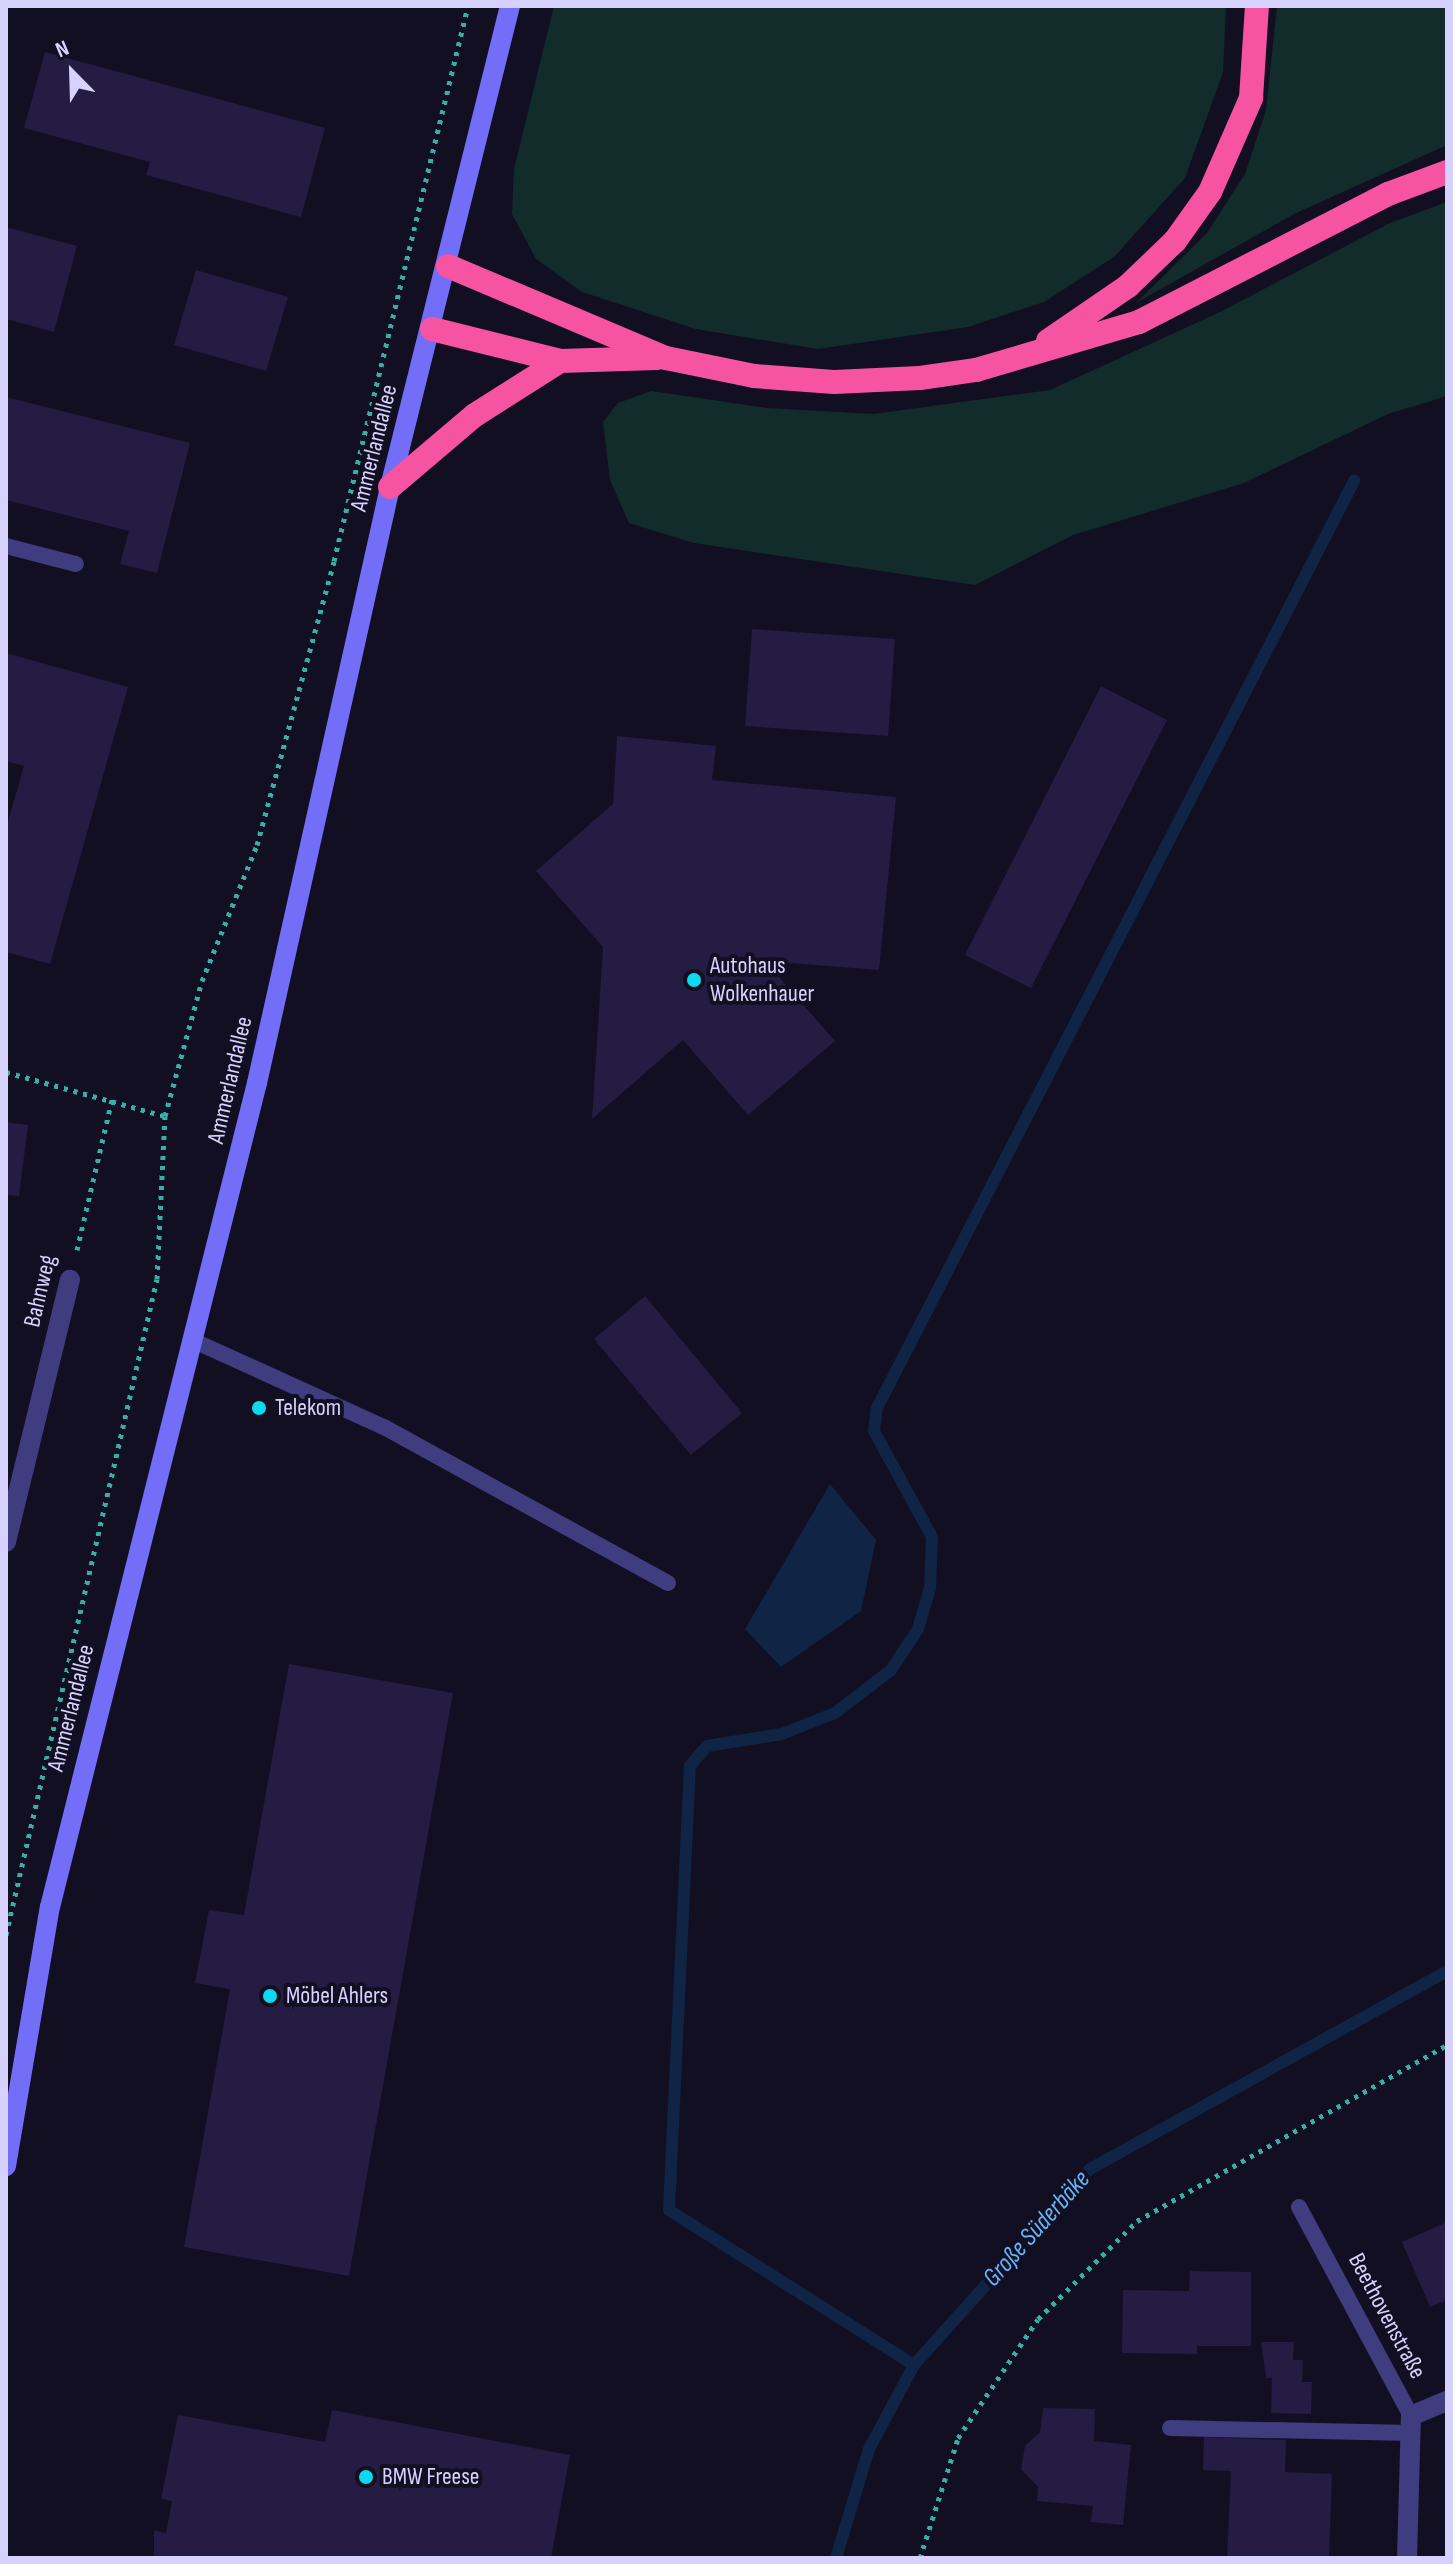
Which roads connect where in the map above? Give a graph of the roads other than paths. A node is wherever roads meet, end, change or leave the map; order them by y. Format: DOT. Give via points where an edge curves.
graph roads {
  1 [pos="510,6"];
  2 [pos="1257,6"];
  3 [pos="1447,172"];
  4 [pos="448,266"];
  5 [pos="432,329"];
  6 [pos="1031,353"];
  7 [pos="666,358"];
  8 [pos="560,361"];
  9 [pos="390,487"];
  10 [pos="6,546"];
  11 [pos="76,564"];
  12 [pos="70,1280"];
  13 [pos="192,1340"];
  14 [pos="6,1542"];
  15 [pos="668,1583"];
  16 [pos="6,2166"];
  17 [pos="1299,2207"];
  18 [pos="1447,2401"];
  19 [pos="1411,2424"];
  20 [pos="1170,2428"];
  21 [pos="1407,2558"];
  1 -- 4 [label="main road, Ammerlandallee"];
  2 -- 6 [label="highway" via="1251,98 1210,192 1175,241 1128,286"];
  3 -- 6 [label="highway" via="1388,194 1139,322"];
  4 -- 5 [label="main road, Ammerlandallee"];
  4 -- 7 [label="highway"];
  5 -- 8 [label="highway"];
  5 -- 9 [label="main road, Ammerlandallee"];
  6 -- 7 [label="highway" via="934,376 834,382 754,376"];
  7 -- 8 [label="highway"];
  8 -- 9 [label="highway" via="475,415"];
  9 -- 13 [label="main road, Ammerlandallee" via="257,1083"];
  10 -- 11 [label="lane"];
  12 -- 14 [label="street, Bahnweg"];
  13 -- 15 [label="lane" via="384,1427"];
  13 -- 16 [label="main road, Ammerlandallee" via="50,1907"];
  17 -- 19 [label="lane, Beethovenstraße"];
  18 -- 19 [label="street, Beethovenstraße"];
  19 -- 20 [label="lane"];
  19 -- 21 [label="street"];
}
